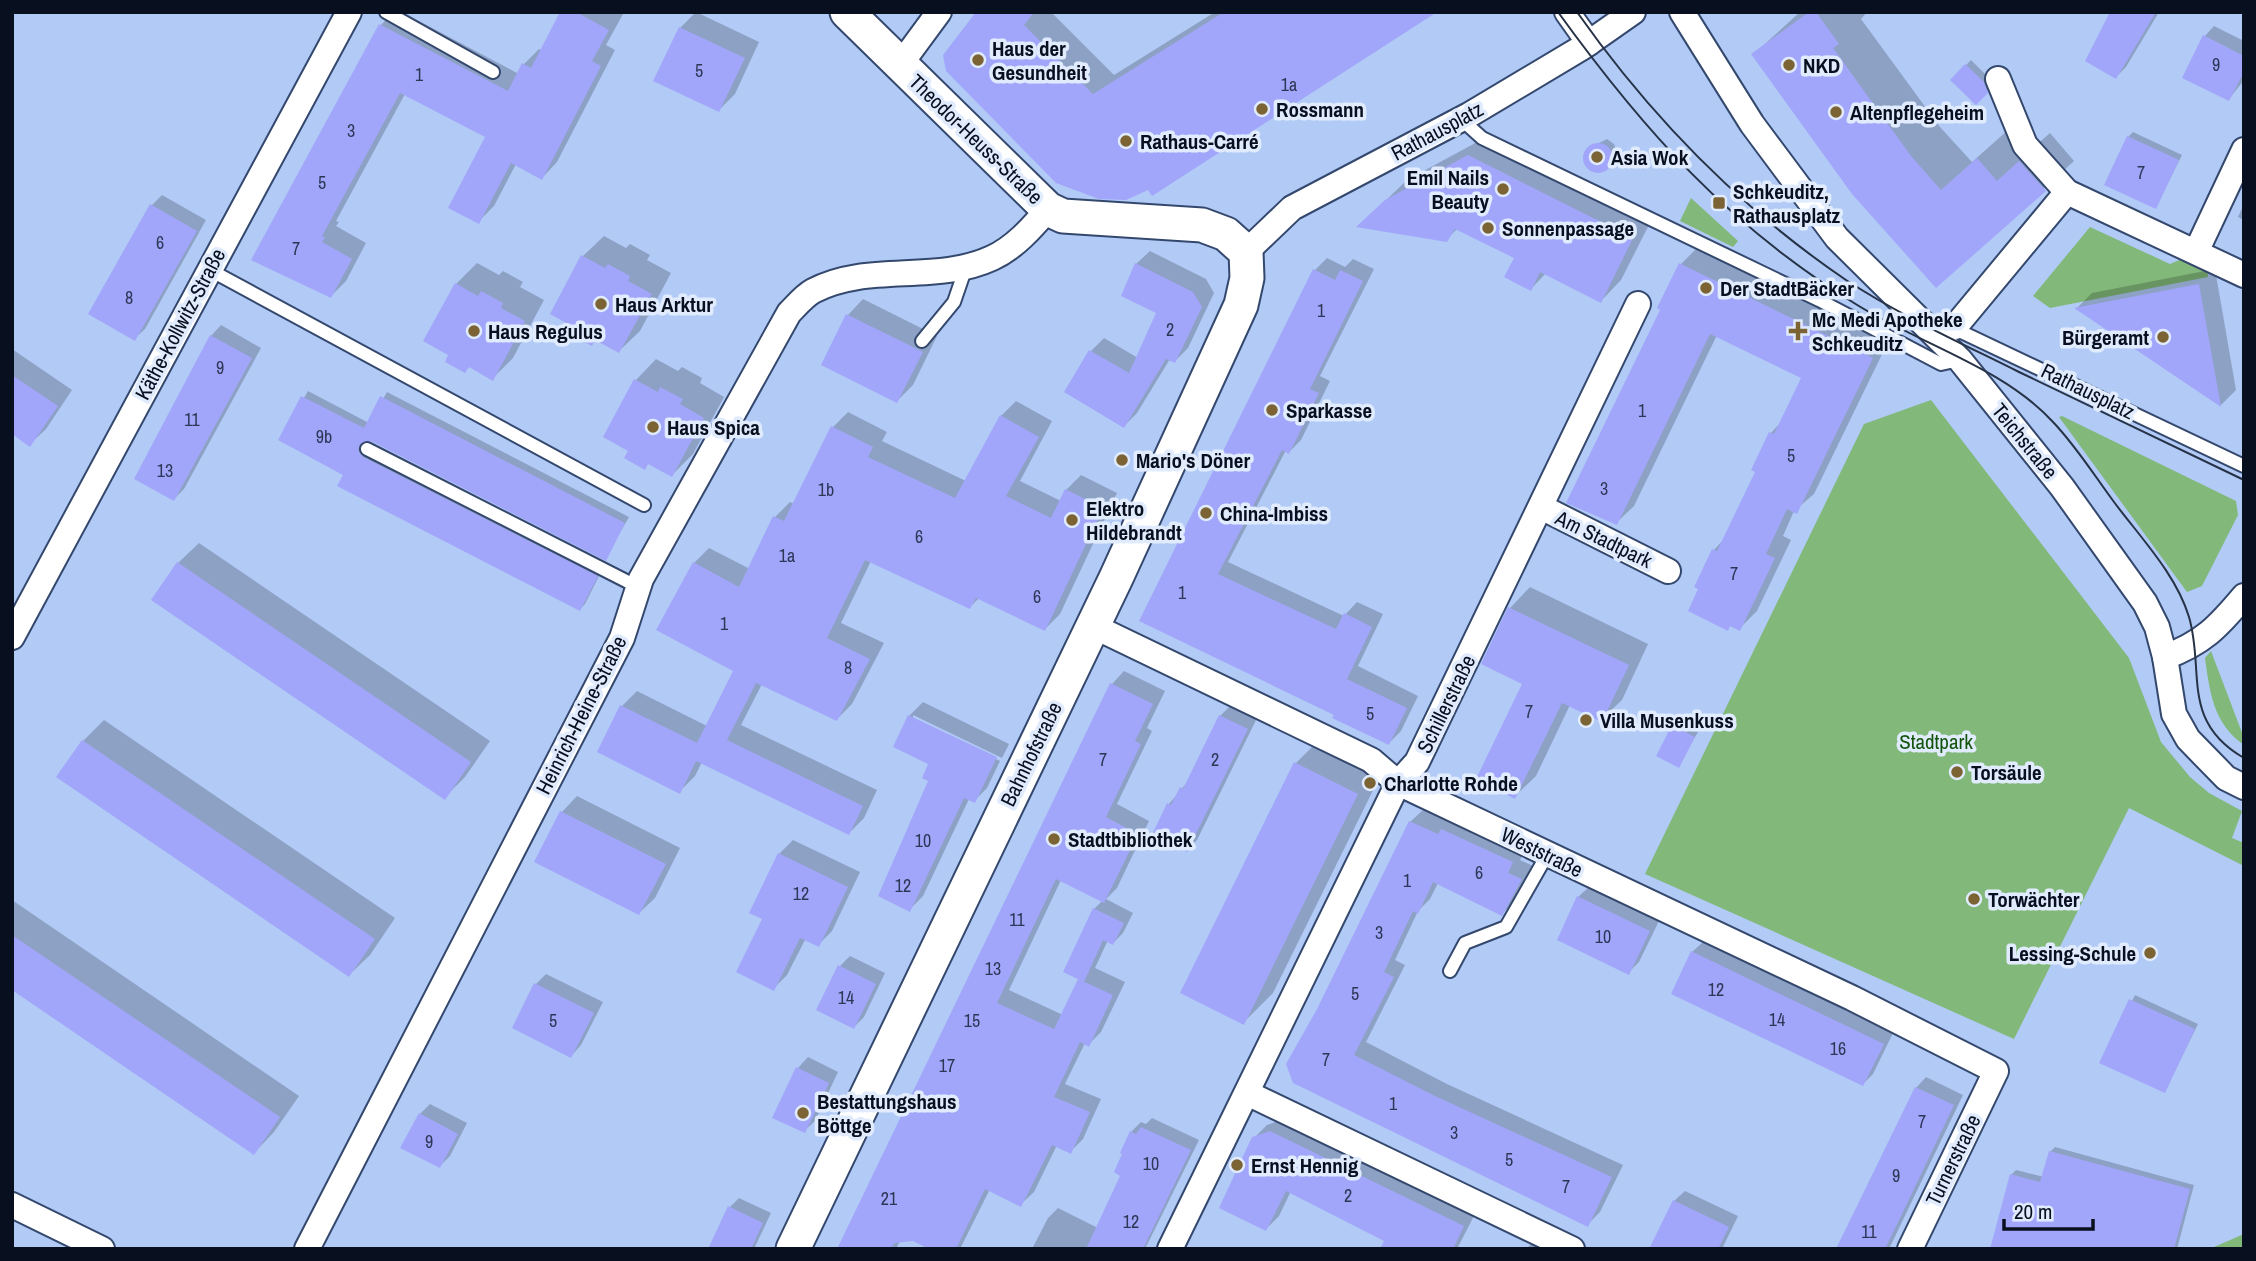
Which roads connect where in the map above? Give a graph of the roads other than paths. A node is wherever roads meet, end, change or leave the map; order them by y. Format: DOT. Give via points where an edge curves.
graph roads {
  1 [pos="349,12"];
  2 [pos="386,12"];
  3 [pos="847,12"];
  4 [pos="939,12"];
  5 [pos="1567,12"];
  6 [pos="1633,12"];
  7 [pos="1682,12"];
  8 [pos="1589,44"];
  9 [pos="900,65"];
  10 [pos="494,72"];
  11 [pos="1998,79"];
  12 [pos="1461,119"];
  13 [pos="2244,150"];
  14 [pos="2067,192"];
  15 [pos="1048,209"];
  16 [pos="1246,252"];
  17 [pos="2196,253"];
  18 [pos="966,267"];
  19 [pos="210,270"];
  20 [pos="2244,275"];
  21 [pos="1638,304"];
  22 [pos="1955,327"];
  23 [pos="1930,328"];
  24 [pos="922,341"];
  25 [pos="1960,360"];
  26 [pos="367,449"];
  27 [pos="2244,466"];
  28 [pos="644,505"];
  29 [pos="1541,507"];
  30 [pos="1668,571"];
  31 [pos="638,587"];
  32 [pos="2244,596"];
  33 [pos="1093,626"];
  34 [pos="12,637"];
  35 [pos="2165,657"];
  36 [pos="1398,783"];
  37 [pos="2244,787"];
  38 [pos="1548,855"];
  39 [pos="1450,971"];
  40 [pos="1996,1071"];
  41 [pos="1247,1093"];
  42 [pos="12,1205"];
  43 [pos="102,1249"];
  44 [pos="307,1249"];
  45 [pos="793,1249"];
  46 [pos="1170,1249"];
  47 [pos="1572,1249"];
  48 [pos="1910,1249"];
  1 -- 19 [label="street, Käthe-Kollwitz-Straße"];
  2 -- 10 [label="lane"];
  3 -- 9 [label="street, Theodor-Heuss-Straße"];
  4 -- 9 [label="street"];
  5 -- 8 [label="street"];
  6 -- 8 [label="street, Rathausplatz"];
  7 -- 23 [label="street, Teichstraße" via="1752,124 1837,238"];
  8 -- 12 [label="street, Rathausplatz"];
  9 -- 15 [label="street, Theodor-Heuss-Straße"];
  11 -- 14 [label="street" via="2025,145"];
  12 -- 16 [label="street, Rathausplatz" via="1292,208"];
  12 -- 25 [label="lane" via="1482,138 1941,364"];
  13 -- 17 [label="street"];
  14 -- 17 [label="street"];
  14 -- 22 [label="street"];
  15 -- 16 [label="street, Theodor-Heuss-Straße" via="1063,216 1202,225 1226,234"];
  15 -- 18 [label="street, Heinrich-Heine-Straße" via="1029,232 1000,253"];
  16 -- 33 [label="street, Bahnhofstraße" via="1241,305"];
  17 -- 20 [label="street"];
  18 -- 24 [label="lane" via="954,302"];
  18 -- 31 [label="street, Heinrich-Heine-Straße" via="834,281 809,293 789,313"];
  19 -- 28 [label="lane"];
  19 -- 34 [label="street, Käthe-Kollwitz-Straße"];
  21 -- 29 [label="street, Schillerstraße"];
  22 -- 23 [label="lane, Rathausplatz"];
  22 -- 27 [label="lane, Rathausplatz"];
  23 -- 25 [label="street, Teichstraße"];
  25 -- 35 [label="street, Teichstraße" via="2062,487 2145,603"];
  26 -- 31 [label="lane"];
  29 -- 30 [label="street, Am Stadtpark"];
  29 -- 36 [label="street, Schillerstraße" via="1417,762"];
  31 -- 44 [label="street, Heinrich-Heine-Straße" via="622,638"];
  32 -- 35 [label="street" via="2216,629 2193,647"];
  33 -- 36 [label="street, Weststraße" via="1371,760"];
  33 -- 45 [label="street, Bahnhofstraße"];
  35 -- 37 [label="street, Teichstraße" via="2174,713 2188,739 2226,778"];
  36 -- 38 [label="street, Weststraße"];
  36 -- 41 [label="street, Schillerstraße"];
  38 -- 39 [label="lane" via="1506,927 1465,943"];
  38 -- 40 [label="street, Weststraße"];
  40 -- 48 [label="street, Turnerstraße"];
  41 -- 46 [label="street, Schillerstraße"];
  41 -- 47 [label="street"];
  42 -- 43 [label="street"];
}
